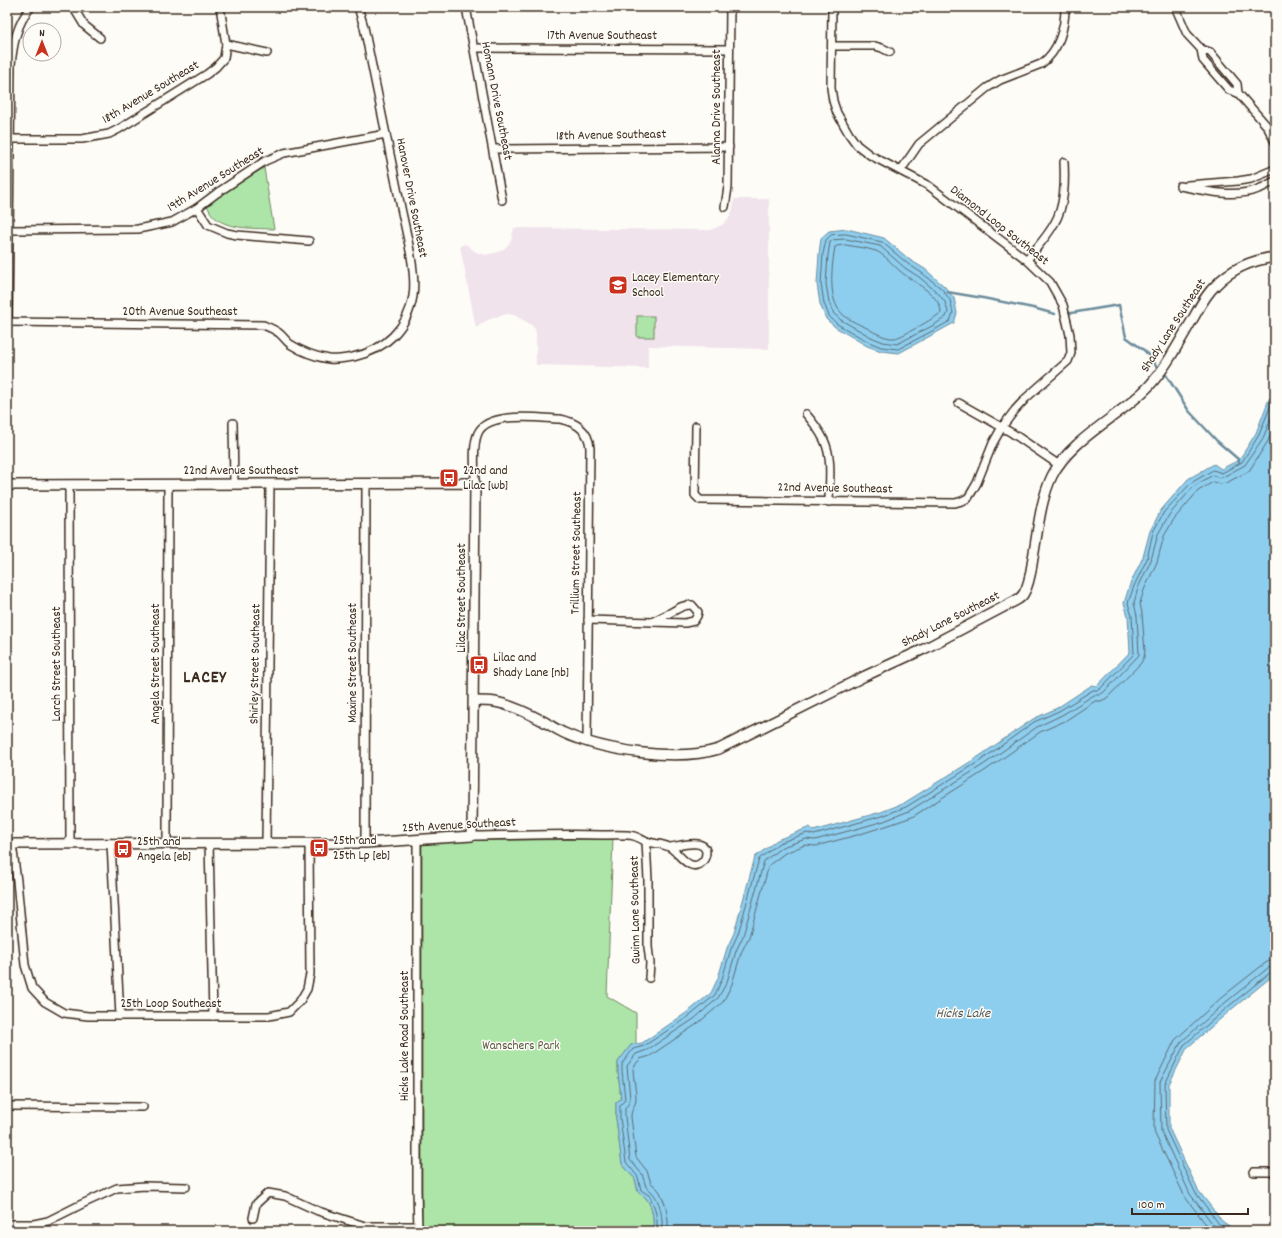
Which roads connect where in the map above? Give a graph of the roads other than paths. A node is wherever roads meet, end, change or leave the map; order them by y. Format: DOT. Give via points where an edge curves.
graph roads {
  1 [pos="31,7"];
  2 [pos="73,7"];
  3 [pos="220,7"];
  4 [pos="358,7"];
  5 [pos="466,7"];
  6 [pos="730,7"];
  7 [pos="832,7"];
  8 [pos="1065,7"];
  9 [pos="1178,7"];
  10 [pos="100,38"];
  11 [pos="226,44"];
  12 [pos="832,46"];
  13 [pos="474,48"];
  14 [pos="729,48"];
  15 [pos="1201,49"];
  16 [pos="890,52"];
  17 [pos="267,53"];
  18 [pos="1238,93"];
  19 [pos="386,134"];
  20 [pos="9,139"];
  21 [pos="1275,142"];
  22 [pos="729,146"];
  23 [pos="493,149"];
  24 [pos="1064,162"];
  25 [pos="1275,169"];
  26 [pos="901,170"];
  27 [pos="1275,180"];
  28 [pos="502,200"];
  29 [pos="725,206"];
  30 [pos="197,208"];
  31 [pos="9,230"];
  32 [pos="309,241"];
  33 [pos="1275,257"];
  34 [pos="1027,260"];
  35 [pos="8,322"];
  36 [pos="344,359"];
  37 [pos="959,403"];
  38 [pos="806,414"];
  39 [pos="522,418"];
  40 [pos="233,423"];
  41 [pos="696,426"];
  42 [pos="1002,427"];
  43 [pos="1058,465"];
  44 [pos="475,483"];
  45 [pos="168,484"];
  46 [pos="234,484"];
  47 [pos="270,484"];
  48 [pos="366,484"];
  49 [pos="7,485"];
  50 [pos="69,485"];
  51 [pos="968,498"];
  52 [pos="829,502"];
  53 [pos="588,620"];
  54 [pos="652,622"];
  55 [pos="474,701"];
  56 [pos="587,742"];
  57 [pos="472,836"];
  58 [pos="417,840"];
  59 [pos="646,841"];
  60 [pos="209,843"];
  61 [pos="309,843"];
  62 [pos="365,843"];
  63 [pos="9,844"];
  64 [pos="70,844"];
  65 [pos="111,844"];
  66 [pos="167,844"];
  67 [pos="266,844"];
  68 [pos="671,847"];
  69 [pos="650,978"];
  70 [pos="120,1016"];
  71 [pos="213,1016"];
  72 [pos="7,1106"];
  73 [pos="144,1107"];
  74 [pos="1254,1172"];
  75 [pos="1275,1172"];
  76 [pos="186,1187"];
  77 [pos="253,1218"];
  78 [pos="7,1224"];
  79 [pos="418,1228"];
  1 -- 20 [label="street" via="21,20 12,49"];
  2 -- 10 [label="street" via="84,25"];
  3 -- 11 [label="street, 18th Avenue Southeast"];
  4 -- 19 [label="street, Hanover Drive Southeast"];
  5 -- 13 [label="street, Homann Drive Southeast"];
  6 -- 14 [label="street, Alanna Drive Southeast"];
  7 -- 12 [label="street, Diamond Loop Southeast"];
  8 -- 26 [label="street" via="1062,32 1046,60 987,88 919,144"];
  9 -- 15 [label="street" via="1177,11 1187,34"];
  11 -- 17 [label="street"];
  11 -- 20 [label="street, 18th Avenue Southeast" via="224,58 207,74 109,134 82,139"];
  12 -- 16 [label="street" via="875,46"];
  12 -- 26 [label="street, Diamond Loop Southeast" via="831,88 842,124 857,146 883,163"];
  13 -- 14 [label="street, 17th Avenue Southeast"];
  13 -- 23 [label="street, Homann Drive Southeast"];
  14 -- 22 [label="street, Alanna Drive Southeast"];
  15 -- 18 [label="street" via="1203,60 1229,90"];
  15 -- 18 [label="street" via="1210,52 1237,84"];
  18 -- 21 [label="street" via="1267,126"];
  19 -- 30 [label="street, 19th Avenue Southeast" via="284,153 265,161"];
  19 -- 36 [label="street, Hanover Drive Southeast" via="413,268 413,295 410,309 403,322 385,344 374,351"];
  20 -- 31 [label="street"];
  22 -- 23 [label="street, 18th Avenue Southeast"];
  22 -- 29 [label="street, Alanna Drive Southeast"];
  23 -- 28 [label="street, Homann Drive Southeast"];
  24 -- 34 [label="street" via="1065,180 1058,216"];
  25 -- 27 [label="street" via="1238,182 1180,186 1225,194 1260,189"];
  26 -- 34 [label="street, Diamond Loop Southeast" via="929,186"];
  30 -- 31 [label="street, 19th Avenue Southeast" via="172,222 138,229"];
  30 -- 32 [label="street" via="208,224 237,235"];
  31 -- 35 [label="street"];
  33 -- 43 [label="street, Shady Lane Southeast" via="1250,262 1216,284 1149,386 1080,442"];
  34 -- 42 [label="street, Diamond Loop Southeast" via="1050,282 1063,305 1071,353 1068,362 1026,398"];
  35 -- 36 [label="street, 20th Avenue Southeast" via="263,325 304,351 330,359"];
  37 -- 42 [label="street"];
  38 -- 52 [label="street" via="825,441 830,464"];
  39 -- 44 [label="street, Lilac Street Southeast" via="498,419 484,425 478,434 475,451"];
  39 -- 53 [label="street, Trillium Street Southeast" via="567,420 581,427 589,440"];
  40 -- 46 [label="street"];
  41 -- 52 [label="street, 22nd Avenue Southeast" via="695,495 700,500"];
  42 -- 43 [label="street"];
  42 -- 51 [label="street, Diamond Loop Southeast" via="978,483"];
  43 -- 56 [label="street, Shady Lane Southeast" via="1042,507 1029,582 1023,595 1015,602 715,750 705,753 660,754 614,749"];
  44 -- 48 [label="street, 22nd Avenue Southeast"];
  44 -- 55 [label="street, Lilac Street Southeast"];
  45 -- 46 [label="street, 22nd Avenue Southeast"];
  45 -- 50 [label="street, 22nd Avenue Southeast"];
  45 -- 66 [label="street, Angela Street Southeast"];
  46 -- 47 [label="street, 22nd Avenue Southeast"];
  47 -- 48 [label="street, 22nd Avenue Southeast"];
  47 -- 67 [label="street, Shirley Street Southeast"];
  48 -- 62 [label="street, Maxine Street Southeast"];
  49 -- 50 [label="street, 22nd Avenue Southeast"];
  50 -- 64 [label="street, Larch Street Southeast"];
  51 -- 52 [label="street, 22nd Avenue Southeast" via="955,503"];
  53 -- 54 [label="street"];
  53 -- 56 [label="street, Trillium Street Southeast"];
  54 -- 54 [label="street" via="685,623 694,621 698,612 688,604"];
  55 -- 56 [label="street, Shady Lane Southeast" via="495,702 522,710 563,733"];
  55 -- 57 [label="street, Lilac Street Southeast"];
  57 -- 58 [label="street, 25th Avenue Southeast"];
  57 -- 59 [label="street, 25th Avenue Southeast" via="583,834 634,836"];
  58 -- 62 [label="street, 25th Avenue Southeast"];
  58 -- 79 [label="street, Hicks Lake Road Southeast"];
  59 -- 68 [label="street, 25th Avenue Southeast"];
  59 -- 69 [label="street, Gwinn Lane Southeast"];
  60 -- 66 [label="street, 25th Avenue Southeast"];
  60 -- 67 [label="street, 25th Avenue Southeast"];
  60 -- 71 [label="street"];
  61 -- 62 [label="street, 25th Avenue Southeast"];
  61 -- 67 [label="street, 25th Avenue Southeast"];
  61 -- 71 [label="street, 25th Loop Southeast" via="310,974 307,989 289,1012 269,1016"];
  63 -- 64 [label="street, 25th Avenue Southeast"];
  63 -- 70 [label="street, 25th Loop Southeast" via="17,882 25,965 32,988 45,1002 64,1013"];
  64 -- 65 [label="street, 25th Avenue Southeast"];
  65 -- 66 [label="street, 25th Avenue Southeast"];
  65 -- 70 [label="street"];
  68 -- 68 [label="street, 25th Avenue Southeast" via="691,865 700,864 706,852 702,846 695,843"];
  70 -- 71 [label="street, 25th Loop Southeast"];
  72 -- 73 [label="street"];
  74 -- 75 [label="street"];
  76 -- 78 [label="street" via="117,1188 48,1221"];
  77 -- 79 [label="street" via="256,1204 268,1193 285,1196 318,1212 365,1226"];
}
